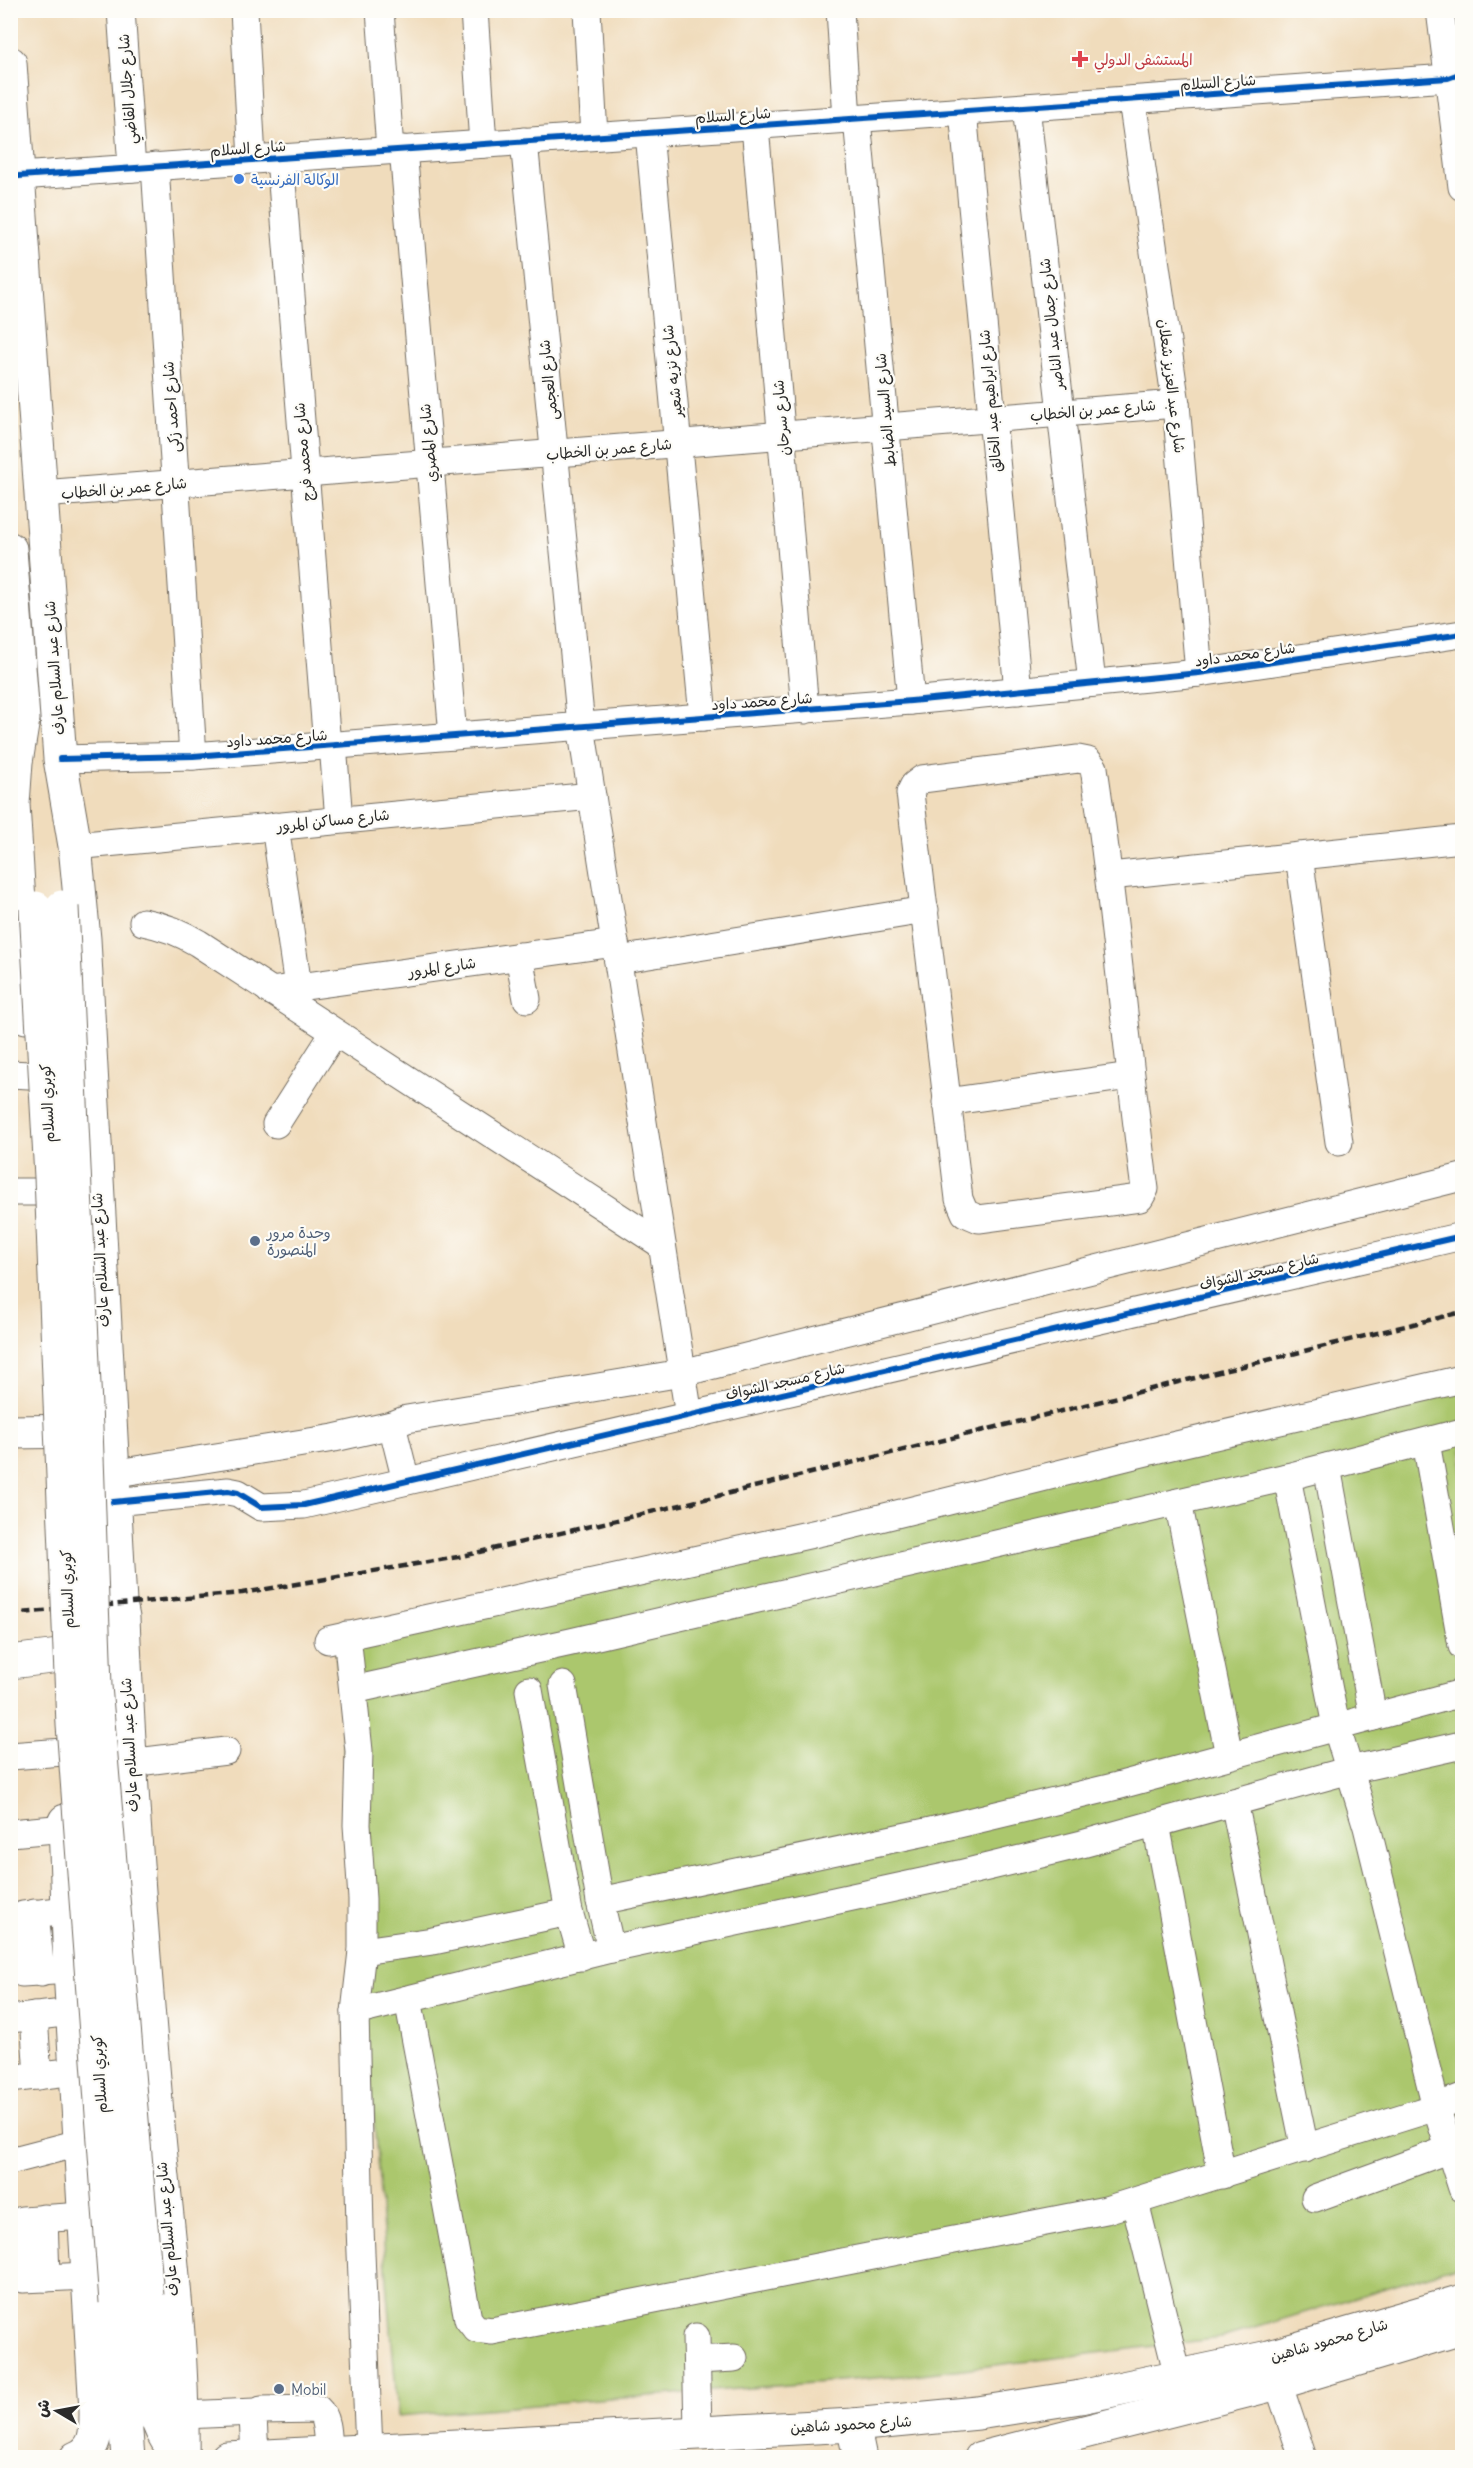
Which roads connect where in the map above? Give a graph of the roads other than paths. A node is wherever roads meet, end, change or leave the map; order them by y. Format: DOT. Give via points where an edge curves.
graph roads {
  1 [pos="122,10"];
  2 [pos="244,10"];
  3 [pos="380,10"];
  4 [pos="474,10"];
  5 [pos="587,10"];
  6 [pos="840,10"];
  7 [pos="1440,10"];
  8 [pos="10,63"];
  9 [pos="1455,76"];
  10 [pos="1132,100"];
  11 [pos="1026,107"];
  12 [pos="963,111"];
  13 [pos="852,119"];
  14 [pos="755,126"];
  15 [pos="649,133"];
  16 [pos="594,136"];
  17 [pos="524,141"];
  18 [pos="483,144"];
  19 [pos="396,150"];
  20 [pos="280,158"];
  21 [pos="252,160"];
  22 [pos="144,167"];
  23 [pos="19,176"];
  24 [pos="1462,187"];
  25 [pos="1176,404"];
  26 [pos="1061,413"];
  27 [pos="992,418"];
  28 [pos="886,427"];
  29 [pos="782,435"];
  30 [pos="679,443"];
  31 [pos="556,453"];
  32 [pos="430,463"];
  33 [pos="305,473"];
  34 [pos="176,484"];
  35 [pos="42,494"];
  36 [pos="11,559"];
  37 [pos="13,618"];
  38 [pos="1462,634"];
  39 [pos="1199,673"];
  40 [pos="1092,683"];
  41 [pos="1018,691"];
  42 [pos="911,701"];
  43 [pos="18,704"];
  44 [pos="805,710"];
  45 [pos="703,717"];
  46 [pos="581,726"];
  47 [pos="453,736"];
  48 [pos="330,746"];
  49 [pos="193,756"];
  50 [pos="60,759"];
  51 [pos="592,796"];
  52 [pos="12,803"];
  53 [pos="339,819"];
  54 [pos="275,826"];
  55 [pos="1462,839"];
  56 [pos="75,846"];
  57 [pos="1299,856"];
  58 [pos="1110,876"];
  59 [pos="49,907"];
  60 [pos="925,910"];
  61 [pos="143,922"];
  62 [pos="84,939"];
  63 [pos="21,942"];
  64 [pos="616,951"];
  65 [pos="519,956"];
  66 [pos="17,978"];
  67 [pos="298,987"];
  68 [pos="270,991"];
  69 [pos="526,999"];
  70 [pos="334,1033"];
  71 [pos="20,1075"];
  72 [pos="1130,1076"];
  73 [pos="946,1102"];
  74 [pos="276,1124"];
  75 [pos="1339,1142"];
  76 [pos="1462,1177"];
  77 [pos="24,1192"];
  78 [pos="1462,1236"];
  79 [pos="662,1245"];
  80 [pos="682,1373"];
  81 [pos="1462,1378"];
  82 [pos="689,1416"];
  83 [pos="392,1425"];
  84 [pos="109,1431"];
  85 [pos="10,1432"];
  86 [pos="1462,1432"];
  87 [pos="50,1433"];
  88 [pos="1425,1442"];
  89 [pos="1327,1467"];
  90 [pos="1287,1477"];
  91 [pos="406,1482"];
  92 [pos="112,1488"];
  93 [pos="1178,1502"];
  94 [pos="1462,1646"];
  95 [pos="59,1656"];
  96 [pos="10,1662"];
  97 [pos="562,1685"];
  98 [pos="353,1690"];
  99 [pos="528,1690"];
  100 [pos="1462,1693"];
  101 [pos="127,1710"];
  102 [pos="62,1717"];
  103 [pos="1373,1717"];
  104 [pos="1336,1726"];
  105 [pos="1462,1745"];
  106 [pos="226,1751"];
  107 [pos="63,1752"];
  108 [pos="1229,1755"];
  109 [pos="10,1756"];
  110 [pos="130,1763"];
  111 [pos="1350,1770"];
  112 [pos="1234,1802"];
  113 [pos="1156,1824"];
  114 [pos="66,1828"];
  115 [pos="10,1833"];
  116 [pos="600,1901"];
  117 [pos="68,1910"];
  118 [pos="569,1912"];
  119 [pos="142,1948"];
  120 [pos="611,1949"];
  121 [pos="362,1951"];
  122 [pos="582,1957"];
  123 [pos="60,1968"];
  124 [pos="408,1999"];
  125 [pos="73,2012"];
  126 [pos="355,2012"];
  127 [pos="22,2018"];
  128 [pos="76,2072"];
  129 [pos="38,2076"];
  130 [pos="10,2079"];
  131 [pos="1462,2097"];
  132 [pos="1436,2108"];
  133 [pos="79,2143"];
  134 [pos="1305,2149"];
  135 [pos="1450,2149"];
  136 [pos="10,2161"];
  137 [pos="1222,2175"];
  138 [pos="1462,2188"];
  139 [pos="1315,2198"];
  140 [pos="1135,2202"];
  141 [pos="84,2216"];
  142 [pos="87,2276"];
  143 [pos="131,2299"];
  144 [pos="1462,2301"];
  145 [pos="1462,2328"];
  146 [pos="734,2358"];
  147 [pos="1274,2370"];
  148 [pos="1178,2376"];
  149 [pos="255,2412"];
  150 [pos="183,2415"];
  151 [pos="853,2425"];
  152 [pos="698,2433"];
  153 [pos="369,2450"];
  154 [pos="328,2452"];
  155 [pos="76,2457"];
  156 [pos="128,2457"];
  157 [pos="181,2457"];
  158 [pos="241,2457"];
  159 [pos="860,2457"];
  160 [pos="981,2457"];
  161 [pos="1303,2457"];
  1 -- 22 [label="street, شارع جلال القاضي"];
  2 -- 21 [label="street"];
  3 -- 19 [label="street, شارع المصري"];
  4 -- 18 [label="street"];
  5 -- 16 [label="street"];
  6 -- 13 [label="street, شارع السيد الضابط"];
  7 -- 9 [label="street"];
  8 -- 23 [label="main road, شارع عبد السلام عارف"];
  9 -- 10 [label="street, شارع السلام"];
  9 -- 24 [label="street"];
  10 -- 11 [label="street, شارع السلام"];
  10 -- 25 [label="street, شارع عبد العزيز شعلان"];
  11 -- 12 [label="street, شارع السلام"];
  11 -- 26 [label="street, شارع جمال عبد الناصر"];
  12 -- 13 [label="street, شارع السلام"];
  12 -- 27 [label="street, شارع ابراهيم عبد الخالق"];
  13 -- 14 [label="street, شارع السلام"];
  13 -- 28 [label="street, شارع السيد الضابط"];
  14 -- 15 [label="street, شارع السلام"];
  14 -- 29 [label="street, شارع سرحان"];
  15 -- 16 [label="street, شارع السلام"];
  15 -- 30 [label="street, شارع نزيه شعير"];
  16 -- 17 [label="street, شارع السلام"];
  17 -- 18 [label="street, شارع السلام"];
  17 -- 31 [label="street, شارع العجمى"];
  18 -- 19 [label="street, شارع السلام"];
  19 -- 20 [label="street, شارع السلام"];
  19 -- 32 [label="street, شارع المصري"];
  20 -- 21 [label="street, شارع السلام"];
  20 -- 33 [label="street, شارع محمد فرج"];
  21 -- 22 [label="street, شارع السلام"];
  22 -- 23 [label="street, شارع السلام"];
  22 -- 34 [label="street, شارع احمد زكى"];
  23 -- 35 [label="main road, شارع عبد السلام عارف"];
  25 -- 26 [label="street, شارع عمر بن الخطاب"];
  25 -- 39 [label="street, شارع عبد العزيز شعلان"];
  26 -- 27 [label="street, شارع عمر بن الخطاب"];
  26 -- 40 [label="street, شارع جمال عبد الناصر"];
  27 -- 28 [label="street, شارع عمر بن الخطاب"];
  27 -- 41 [label="street, شارع ابراهيم عبد الخالق"];
  28 -- 29 [label="street, شارع عمر بن الخطاب"];
  28 -- 42 [label="street, شارع السيد الضابط"];
  29 -- 30 [label="street, شارع عمر بن الخطاب"];
  29 -- 44 [label="street, شارع سرحان"];
  30 -- 31 [label="street, شارع عمر بن الخطاب"];
  30 -- 45 [label="street, شارع نزيه شعير"];
  31 -- 32 [label="street, شارع عمر بن الخطاب"];
  31 -- 46 [label="street, شارع العجمى"];
  32 -- 33 [label="street, شارع عمر بن الخطاب"];
  32 -- 47 [label="street, شارع المصري"];
  33 -- 34 [label="street, شارع عمر بن الخطاب"];
  33 -- 48 [label="street, شارع محمد فرج"];
  34 -- 35 [label="street, شارع عمر بن الخطاب"];
  34 -- 49 [label="street, شارع احمد زكى"];
  35 -- 50 [label="main road, شارع عبد السلام عارف"];
  36 -- 37 [label="main road"];
  37 -- 43 [label="main road"];
  38 -- 39 [label="street, شارع محمد داود"];
  39 -- 40 [label="street, شارع محمد داود"];
  40 -- 41 [label="street, شارع محمد داود"];
  41 -- 42 [label="street, شارع محمد داود"];
  42 -- 44 [label="street, شارع محمد داود"];
  43 -- 52 [label="main road"];
  43 -- 59 [label="main road, كوبري السلام"];
  44 -- 45 [label="street, شارع محمد داود"];
  45 -- 46 [label="street, شارع محمد داود"];
  46 -- 47 [label="street, شارع محمد داود"];
  46 -- 51 [label="street, شارع العجمى"];
  47 -- 48 [label="street, شارع محمد داود"];
  48 -- 49 [label="street, شارع محمد داود"];
  48 -- 53 [label="street, شارع محمد فرج"];
  49 -- 50 [label="street, شارع محمد داود"];
  50 -- 56 [label="main road, شارع عبد السلام عارف"];
  50 -- 59 [label="main road, كوبري السلام" via="59,827"];
  51 -- 53 [label="street, شارع مساكن المرور"];
  51 -- 64 [label="street, شارع العجمى"];
  52 -- 63 [label="main road"];
  53 -- 54 [label="street, شارع مساكن المرور"];
  54 -- 56 [label="street, شارع مساكن المرور"];
  54 -- 67 [label="street"];
  55 -- 57 [label="street"];
  56 -- 62 [label="main road, شارع عبد السلام عارف"];
  57 -- 58 [label="street"];
  57 -- 75 [label="street"];
  58 -- 60 [label="street" via="1094,768 1088,761 1078,759 922,779 910,793"];
  58 -- 72 [label="street"];
  59 -- 143 [label="main road, كوبري السلام, bridge" via="86,1428 95,1686"];
  60 -- 64 [label="street, شارع المرور"];
  60 -- 73 [label="street"];
  61 -- 68 [label="street" via="181,933"];
  62 -- 63 [label="main road"];
  62 -- 84 [label="main road, شارع عبد السلام عارف"];
  63 -- 66 [label="main road"];
  64 -- 65 [label="street, شارع المرور"];
  64 -- 79 [label="street, شارع العجمى"];
  65 -- 67 [label="street, شارع المرور"];
  65 -- 69 [label="street"];
  66 -- 71 [label="main road"];
  67 -- 68 [label="street, شارع المرور"];
  68 -- 70 [label="street"];
  70 -- 74 [label="street"];
  70 -- 79 [label="street"];
  71 -- 77 [label="main road"];
  72 -- 73 [label="street"];
  72 -- 73 [label="street" via="1145,1189 1140,1198 979,1219 965,1213 959,1199"];
  76 -- 80 [label="street"];
  77 -- 87 [label="main road"];
  78 -- 82 [label="street, شارع مسجد الشواف"];
  79 -- 80 [label="street, شارع العجمى"];
  80 -- 82 [label="street, شارع العجمى"];
  80 -- 83 [label="street" via="407,1419"];
  81 -- 98 [label="street" via="840,1528 337,1637"];
  82 -- 91 [label="street, شارع مسجد الشواف"];
  83 -- 91 [label="street"];
  83 -- 92 [label="street"];
  84 -- 87 [label="main road"];
  84 -- 92 [label="main road, شارع عبد السلام عارف"];
  85 -- 87 [label="main road"];
  86 -- 88 [label="street"];
  87 -- 95 [label="main road"];
  88 -- 89 [label="street"];
  88 -- 94 [label="street"];
  89 -- 90 [label="street"];
  89 -- 103 [label="street"];
  90 -- 93 [label="street"];
  90 -- 104 [label="street"];
  91 -- 92 [label="street, شارع مسجد الشواف" via="283,1507 261,1507 228,1491"];
  92 -- 101 [label="main road, شارع عبد السلام عارف"];
  93 -- 98 [label="street"];
  93 -- 108 [label="street"];
  95 -- 96 [label="main road"];
  95 -- 102 [label="main road"];
  97 -- 116 [label="street"];
  98 -- 121 [label="street" via="359,1751 357,1825"];
  99 -- 118 [label="street"];
  100 -- 103 [label="street"];
  101 -- 102 [label="main road"];
  101 -- 110 [label="main road, شارع عبد السلام عارف"];
  102 -- 107 [label="main road"];
  103 -- 104 [label="street"];
  104 -- 108 [label="street"];
  104 -- 111 [label="street"];
  105 -- 111 [label="street"];
  106 -- 110 [label="street"];
  107 -- 109 [label="street"];
  107 -- 114 [label="main road"];
  108 -- 116 [label="street" via="926,1832"];
  110 -- 119 [label="main road, شارع عبد السلام عارف"];
  111 -- 112 [label="street"];
  111 -- 132 [label="street"];
  112 -- 113 [label="street"];
  112 -- 134 [label="street"];
  113 -- 120 [label="street" via="959,1874"];
  113 -- 137 [label="street"];
  114 -- 115 [label="street"];
  114 -- 117 [label="main road"];
  116 -- 120 [label="street"];
  117 -- 123 [label="main road"];
  117 -- 123 [label="street" via="18,1918 20,1970 25,1974"];
  118 -- 121 [label="street" via="433,1941"];
  118 -- 122 [label="street"];
  119 -- 123 [label="main road"];
  119 -- 150 [label="main road, شارع عبد السلام عارف"];
  120 -- 122 [label="street"];
  121 -- 126 [label="street"];
  122 -- 124 [label="street"];
  123 -- 125 [label="main road"];
  124 -- 126 [label="street"];
  124 -- 140 [label="street" via="468,2319 476,2329 492,2331"];
  125 -- 127 [label="street"];
  125 -- 128 [label="main road"];
  126 -- 153 [label="street"];
  127 -- 129 [label="street"];
  128 -- 129 [label="street"];
  128 -- 133 [label="main road"];
  129 -- 130 [label="street"];
  131 -- 132 [label="street"];
  132 -- 134 [label="street"];
  132 -- 135 [label="street"];
  133 -- 136 [label="street"];
  133 -- 141 [label="main road"];
  134 -- 137 [label="street"];
  135 -- 138 [label="street"];
  135 -- 139 [label="street"];
  137 -- 140 [label="street"];
  140 -- 148 [label="street"];
  141 -- 142 [label="main road"];
  141 -- 142 [label="street" via="44,2218 46,2278"];
  142 -- 155 [label="main road" via="96,2429 90,2450"];
  143 -- 156 [label="main road, كوبري السلام"];
  143 -- 157 [label="main road, كوبري السلام" via="157,2422 167,2442"];
  144 -- 147 [label="main road, شارع محمود شاهين"];
  145 -- 147 [label="main road, شارع محمود شاهين"];
  146 -- 152 [label="street" via="696,2349"];
  147 -- 148 [label="main road, شارع محمود شاهين"];
  147 -- 160 [label="main road, شارع محمود شاهين"];
  147 -- 161 [label="street"];
  148 -- 151 [label="main road, شارع محمود شاهين" via="1029,2406"];
  149 -- 150 [label="street"];
  149 -- 154 [label="street" via="318,2409 323,2413"];
  149 -- 158 [label="street"];
  150 -- 157 [label="main road, شارع عبد السلام عارف"];
  151 -- 152 [label="main road, شارع محمود شاهين"];
  151 -- 159 [label="main road"];
  152 -- 153 [label="main road, شارع محمود شاهين"];
  153 -- 154 [label="main road, شارع محمود شاهين"];
  154 -- 158 [label="main road, شارع محمود شاهين"];
}
